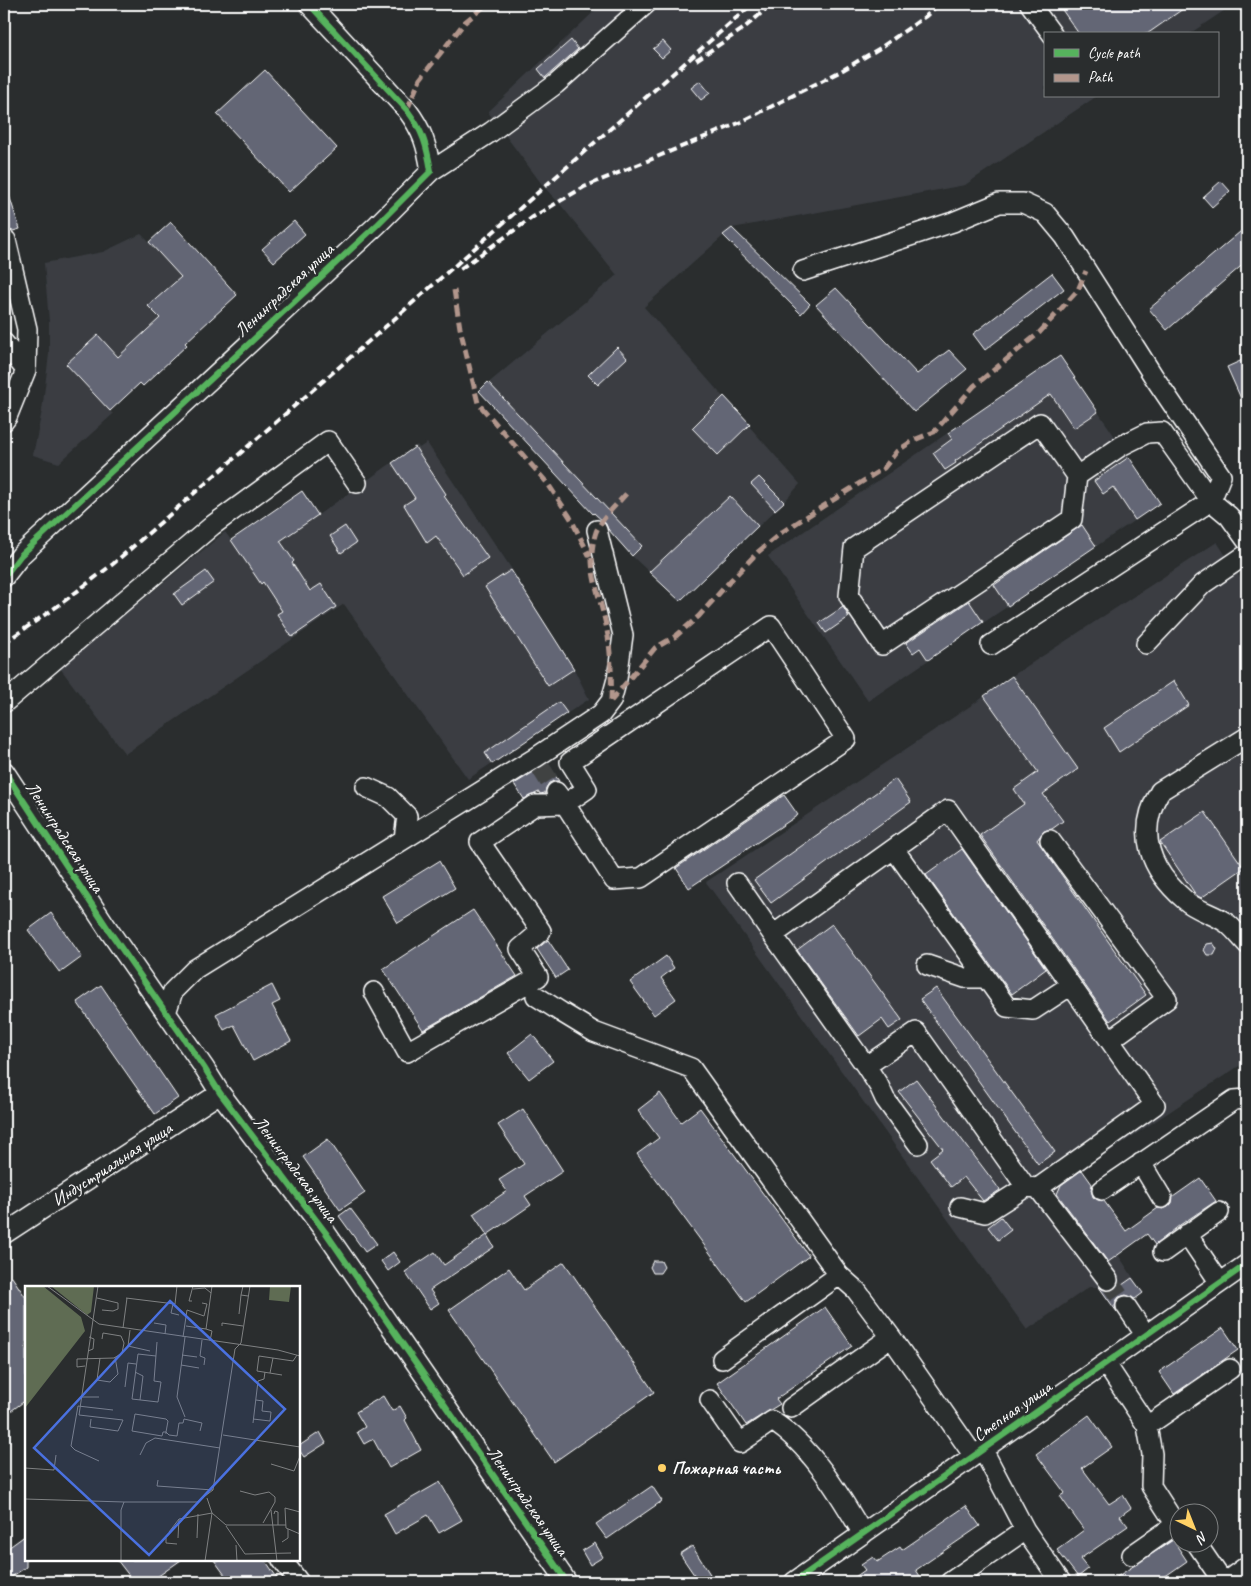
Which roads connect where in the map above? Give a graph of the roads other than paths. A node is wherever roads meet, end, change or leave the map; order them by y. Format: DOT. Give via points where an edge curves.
graph roads {
  1 [pos="309,4"];
  2 [pos="646,4"];
  3 [pos="1030,4"];
  4 [pos="1051,32"];
  5 [pos="431,171"];
  6 [pos="6,240"];
  7 [pos="803,271"];
  8 [pos="4,343"];
  9 [pos="26,370"];
  10 [pos="4,421"];
  11 [pos="1077,476"];
  12 [pos="357,483"];
  13 [pos="1211,501"];
  14 [pos="597,530"];
  15 [pos="1247,541"];
  16 [pos="1247,554"];
  17 [pos="4,577"];
  18 [pos="1146,644"];
  19 [pos="990,645"];
  20 [pos="4,703"];
  21 [pos="1247,738"];
  22 [pos="4,771"];
  23 [pos="366,787"];
  24 [pos="561,798"];
  25 [pos="404,839"];
  26 [pos="1050,840"];
  27 [pos="894,849"];
  28 [pos="736,883"];
  29 [pos="773,935"];
  30 [pos="1247,944"];
  31 [pos="927,964"];
  32 [pos="986,978"];
  33 [pos="1071,985"];
  34 [pos="374,992"];
  35 [pos="536,996"];
  36 [pos="166,1013"];
  37 [pos="1110,1040"];
  38 [pos="866,1066"];
  39 [pos="220,1093"];
  40 [pos="1247,1099"];
  41 [pos="918,1144"];
  42 [pos="1140,1163"];
  43 [pos="1032,1187"];
  44 [pos="1102,1190"];
  45 [pos="1162,1198"];
  46 [pos="960,1207"];
  47 [pos="1219,1212"];
  48 [pos="4,1234"];
  49 [pos="1188,1234"];
  50 [pos="1162,1252"];
  51 [pos="1247,1264"];
  52 [pos="839,1275"];
  53 [pos="1108,1280"];
  54 [pos="1220,1283"];
  55 [pos="1126,1306"];
  56 [pos="1146,1336"];
  57 [pos="891,1337"];
  58 [pos="722,1358"];
  59 [pos="1106,1364"];
  60 [pos="1230,1369"];
  61 [pos="710,1400"];
  62 [pos="791,1408"];
  63 [pos="1147,1426"];
  64 [pos="978,1453"];
  65 [pos="1168,1511"];
  66 [pos="1025,1530"];
  67 [pos="1168,1530"];
  68 [pos="863,1534"];
  69 [pos="1132,1554"];
  70 [pos="1204,1554"];
  71 [pos="283,1561"];
  72 [pos="1247,1566"];
  73 [pos="805,1579"];
  74 [pos="299,1582"];
  75 [pos="567,1582"];
  76 [pos="950,1582"];
  77 [pos="1061,1582"];
  78 [pos="1224,1582"];
  1 -- 5 [label="street" via="419,125 427,144"];
  2 -- 5 [label="street, Ленинградская улица" via="556,84"];
  3 -- 4 [label="street"];
  5 -- 17 [label="street, Ленинградская улица" via="21,556"];
  6 -- 9 [label="street" via="27,329"];
  7 -- 13 [label="street" via="953,222 999,203 1022,203 1045,213 1065,237 1221,476"];
  8 -- 9 [label="street"];
  9 -- 10 [label="street"];
  11 -- 11 [label="street" via="1072,519 882,645 849,596 854,548 1040,423"];
  11 -- 13 [label="street" via="1122,446 1148,433 1162,432"];
  12 -- 20 [label="street" via="328,441 213,526"];
  13 -- 15 [label="street" via="1228,516"];
  13 -- 19 [label="street"];
  14 -- 25 [label="street" via="624,635 611,701 602,714 537,761"];
  16 -- 18 [label="street" via="1203,584"];
  21 -- 30 [label="street" via="1160,791 1152,805 1147,830 1152,857 1163,878 1186,901 1228,924"];
  22 -- 36 [label="street, Ленинградская улица"];
  23 -- 25 [label="street" via="388,797 407,816"];
  24 -- 24 [label="street" via="587,788 570,762 771,626 846,738 641,878 614,880"];
  24 -- 34 [label="street" via="535,805 480,842 541,932 520,949 538,977 407,1052"];
  25 -- 36 [label="street" via="195,969 173,991"];
  26 -- 37 [label="street" via="1167,999"];
  27 -- 29 [label="street"];
  27 -- 32 [label="street"];
  27 -- 33 [label="street" via="948,810"];
  28 -- 29 [label="street"];
  29 -- 38 [label="street"];
  31 -- 32 [label="street" via="965,978"];
  32 -- 33 [label="street" via="1007,1007 1034,1010"];
  33 -- 37 [label="street"];
  35 -- 52 [label="street" via="594,1032 691,1068"];
  36 -- 39 [label="street, Ленинградская улица"];
  37 -- 43 [label="street" via="1155,1104"];
  38 -- 41 [label="street"];
  38 -- 43 [label="street" via="916,1032"];
  39 -- 48 [label="street, Индустриальная улица"];
  39 -- 75 [label="street, Ленинградская улица" via="326,1233"];
  40 -- 42 [label="street" via="1234,1100"];
  42 -- 44 [label="street"];
  42 -- 45 [label="street"];
  43 -- 46 [label="street" via="985,1213"];
  43 -- 53 [label="street"];
  47 -- 49 [label="street"];
  49 -- 50 [label="street"];
  49 -- 54 [label="street"];
  51 -- 54 [label="street, Степная улица"];
  52 -- 57 [label="street" via="856,1290"];
  52 -- 58 [label="street"];
  54 -- 56 [label="street, Степная улица"];
  55 -- 56 [label="street"];
  56 -- 59 [label="street, Степная улица"];
  57 -- 62 [label="street"];
  57 -- 64 [label="street"];
  59 -- 63 [label="street"];
  59 -- 64 [label="street, Степная улица"];
  60 -- 63 [label="street"];
  61 -- 68 [label="street" via="740,1443 772,1422 788,1431 844,1500"];
  63 -- 65 [label="street" via="1152,1454 1151,1486"];
  64 -- 66 [label="street"];
  64 -- 68 [label="street, Степная улица"];
  66 -- 76 [label="street"];
  66 -- 77 [label="street"];
  67 -- 69 [label="street"];
  68 -- 73 [label="street, Степная улица"];
  70 -- 78 [label="street"];
  71 -- 74 [label="street"];
  72 -- 78 [label="street"];
}
